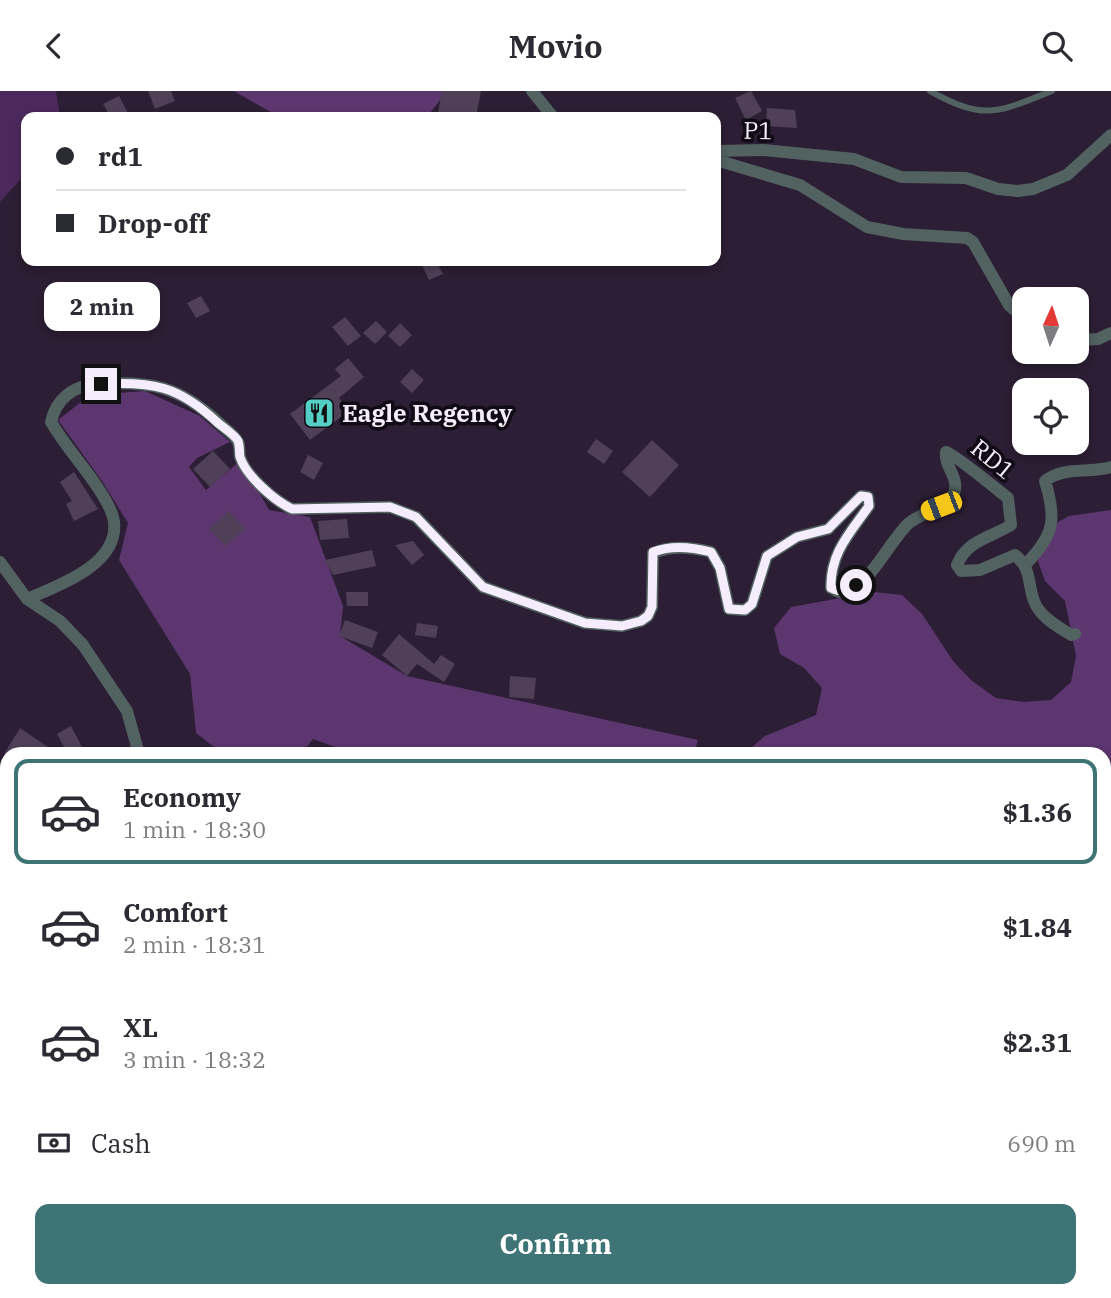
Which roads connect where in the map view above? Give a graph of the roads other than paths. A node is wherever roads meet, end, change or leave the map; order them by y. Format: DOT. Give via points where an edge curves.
graph roads {
  1 [pos="532,91"];
  2 [pos="930,91"];
  3 [pos="1052,91"];
  4 [pos="549,112"];
  5 [pos="1111,135"];
  6 [pos="721,151"];
  7 [pos="721,161"];
  8 [pos="1012,308"];
  9 [pos="1111,333"];
  10 [pos="1089,339"];
  11 [pos="1111,467"];
  12 [pos="0,562"];
  13 [pos="1026,563"];
  14 [pos="27,599"];
  15 [pos="1075,634"];
  16 [pos="137,747"];
  1 -- 4 [label="street"];
  2 -- 3 [label="lane" via="956,105 990,112"];
  5 -- 6 [label="street, P1" via="1067,175 1018,191 966,178 901,177 854,159"];
  7 -- 8 [label="street" via="800,185 867,227 967,238"];
  9 -- 10 [label="street"];
  11 -- 13 [label="street" via="1057,472 1045,481 1051,531 1044,546"];
  12 -- 14 [label="street"];
  13 -- 14 [label="street, RD1" via="1015,555 980,570 961,572 957,565 961,555 974,542 1011,525 1011,512 1008,498 946,452 955,481 950,501 909,524 849,591 831,588 833,562 869,506 868,497 861,496 828,529 797,537 767,556 752,604 745,610 729,609 720,568 711,552 663,548 653,552 648,616 622,626 585,623 483,587 416,517 390,507 292,509 281,504 240,460 237,440 204,409 180,395 149,383 84,385 61,398 51,422 107,505 114,521 112,539 92,568"];
  13 -- 15 [label="street" via="1033,600 1041,613"];
  14 -- 16 [label="street" via="60,621 83,645 127,712"];
}
